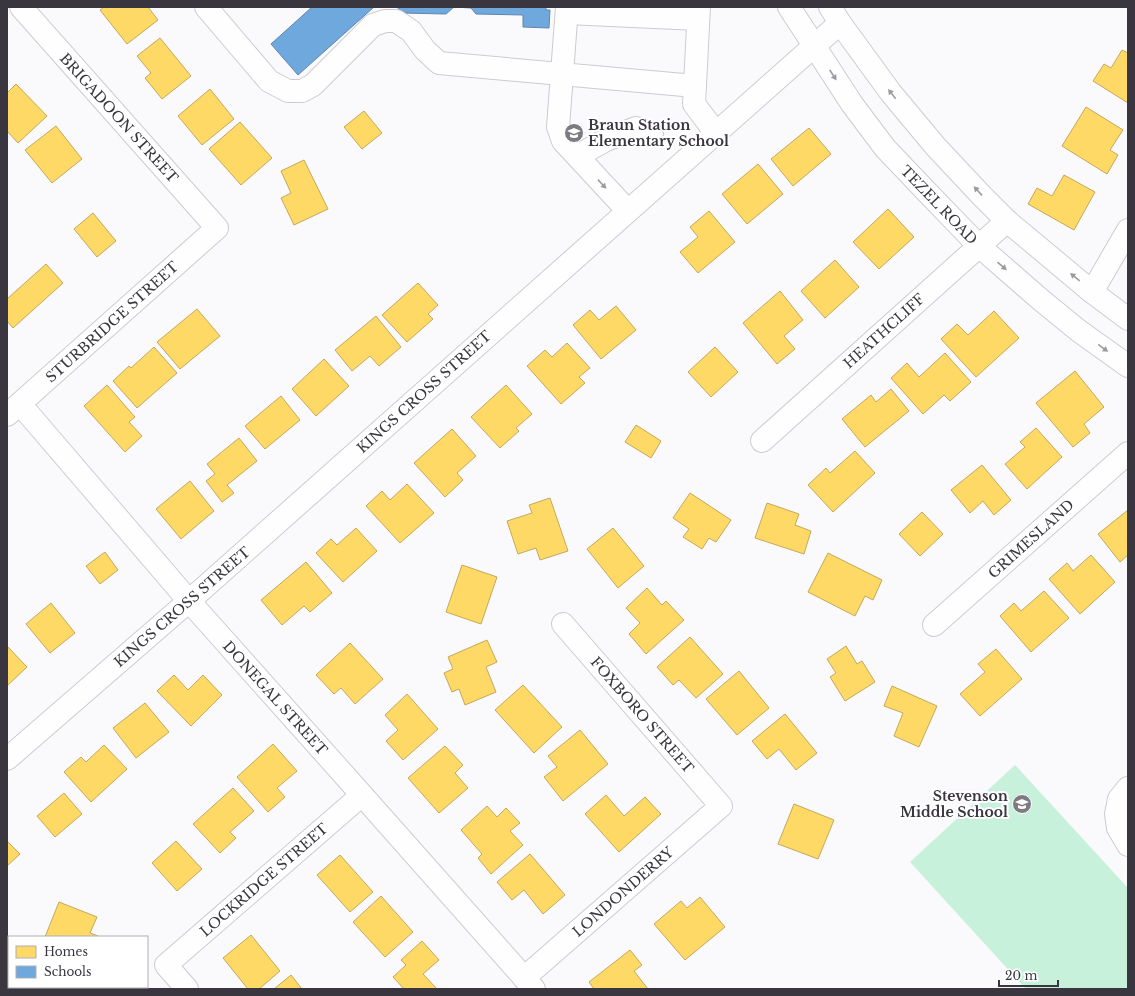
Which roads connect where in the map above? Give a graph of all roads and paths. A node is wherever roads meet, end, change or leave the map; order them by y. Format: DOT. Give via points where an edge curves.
graph roads {
  1 [pos="21,7"];
  2 [pos="206,7"];
  3 [pos="789,7"];
  4 [pos="567,10"];
  5 [pos="699,13"];
  6 [pos="835,15"];
  7 [pos="814,46"];
  8 [pos="562,74"];
  9 [pos="695,86"];
  10 [pos="716,132"];
  11 [pos="652,134"];
  12 [pos="577,156"];
  13 [pos="628,211"];
  14 [pos="1007,221"];
  15 [pos="217,228"];
  16 [pos="1128,230"];
  17 [pos="979,246"];
  18 [pos="1092,292"];
  19 [pos="1128,318"];
  20 [pos="1128,366"];
  21 [pos="13,409"];
  22 [pos="762,442"];
  23 [pos="1128,453"];
  24 [pos="189,601"];
  25 [pos="563,624"];
  26 [pos="934,626"];
  27 [pos="7,759"];
  28 [pos="1128,788"];
  29 [pos="362,795"];
  30 [pos="722,806"];
  31 [pos="1128,845"];
  32 [pos="529,984"];
  33 [pos="187,989"];
  1 -- 15 [label="street, BRIGADOON STREET"];
  2 -- 8 [label="street" via="269,81 288,91 302,92 313,85 373,25 385,21 396,21 411,31 439,63"];
  3 -- 7 [label="street, TEZEL ROAD"];
  4 -- 5 [label="street"];
  4 -- 8 [label="street"];
  5 -- 9 [label="street"];
  6 -- 7 [label="street, KINGS CROSS STREET"];
  14 -- 6 [label="street, one-way" via="936,147 891,93"];
  7 -- 10 [label="street, KINGS CROSS STREET"];
  7 -- 17 [label="street, TEZEL ROAD, one-way" via="885,148"];
  8 -- 9 [label="street"];
  8 -- 12 [label="street" via="558,128 563,141"];
  9 -- 10 [label="street" via="694,104"];
  10 -- 13 [label="street, KINGS CROSS STREET"];
  11 -- 12 [label="street" via="636,128 606,140"];
  12 -- 13 [label="street, one-way"];
  13 -- 24 [label="street, KINGS CROSS STREET"];
  14 -- 17 [label="street, HEATHCLIFF"];
  18 -- 14 [label="street, one-way"];
  15 -- 21 [label="street, STURBRIDGE STREET"];
  16 -- 18 [label="street"];
  17 -- 20 [label="street, TEZEL ROAD, one-way" via="1068,322"];
  17 -- 22 [label="street, HEATHCLIFF"];
  18 -- 19 [label="street"];
  21 -- 24 [label="street, DONEGAL STREET"];
  23 -- 26 [label="street, GRIMESLAND"];
  24 -- 27 [label="street, KINGS CROSS STREET"];
  24 -- 29 [label="street, DONEGAL STREET"];
  25 -- 30 [label="street, FOXBORO STREET"];
  28 -- 31 [label="street" via="1119,799 1116,814 1118,828"];
  29 -- 32 [label="street, DONEGAL STREET"];
  29 -- 33 [label="street, LOCKRIDGE STREET" via="166,965"];
  30 -- 32 [label="street, LONDONDERRY"];
}
